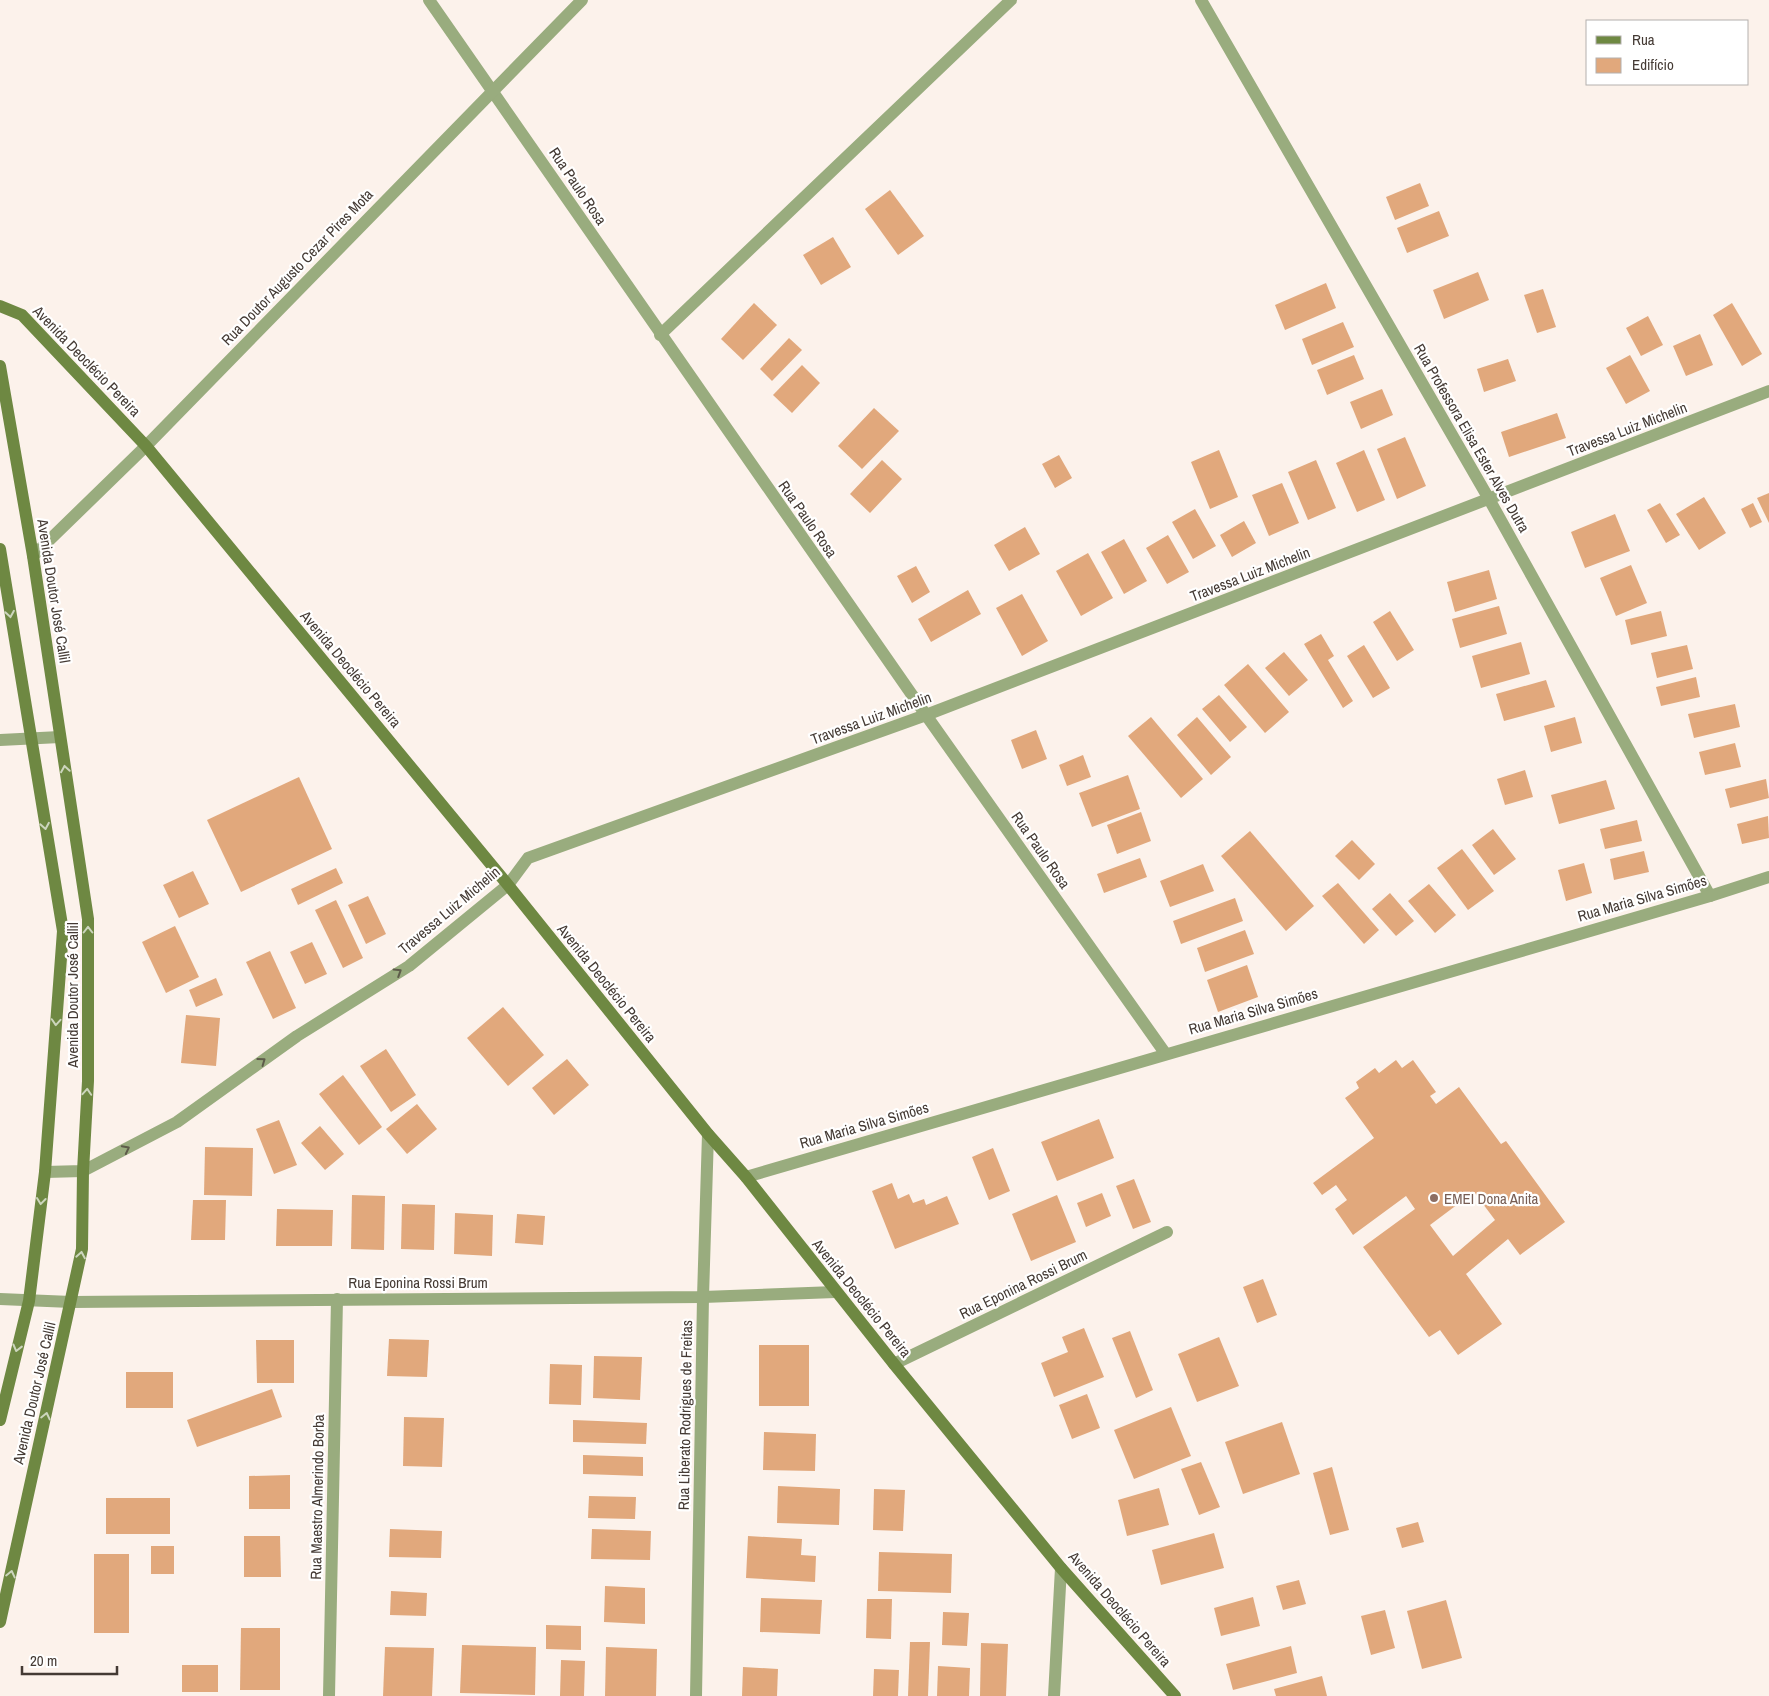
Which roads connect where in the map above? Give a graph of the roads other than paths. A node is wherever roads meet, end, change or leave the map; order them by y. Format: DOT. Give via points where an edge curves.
graph roads {
  1 [pos="429,0"];
  2 [pos="582,0"];
  3 [pos="1011,0"];
  4 [pos="1201,0"];
  5 [pos="493,89"];
  6 [pos="0,306"];
  7 [pos="660,335"];
  8 [pos="0,366"];
  9 [pos="1769,391"];
  10 [pos="146,446"];
  11 [pos="1489,500"];
  12 [pos="0,549"];
  13 [pos="33,556"];
  14 [pos="926,715"];
  15 [pos="60,737"];
  16 [pos="30,738"];
  17 [pos="0,740"];
  18 [pos="1769,877"];
  19 [pos="508,885"];
  20 [pos="1710,896"];
  21 [pos="1165,1054"];
  22 [pos="708,1134"];
  23 [pos="82,1171"];
  24 [pos="45,1172"];
  25 [pos="746,1177"];
  26 [pos="1167,1232"];
  27 [pos="835,1292"];
  28 [pos="703,1297"];
  29 [pos="0,1299"];
  30 [pos="337,1299"];
  31 [pos="29,1300"];
  32 [pos="71,1302"];
  33 [pos="894,1364"];
  34 [pos="0,1420"];
  35 [pos="1061,1568"];
  36 [pos="0,1622"];
  37 [pos="330,1696"];
  38 [pos="696,1696"];
  39 [pos="1054,1696"];
  40 [pos="1175,1696"];
  1 -- 5 [label="street, Rua Paulo Rosa"];
  2 -- 5 [label="street, Rua Doutor Augusto Cezar Pires Mota"];
  3 -- 7 [label="street"];
  4 -- 11 [label="street, Rua Professora Elisa Ester Alves Dutra"];
  5 -- 7 [label="street, Rua Paulo Rosa"];
  5 -- 10 [label="street, Rua Doutor Augusto Cezar Pires Mota"];
  6 -- 10 [label="main road, Avenida Deoclécio Pereira" via="22,315"];
  7 -- 14 [label="street, Rua Paulo Rosa"];
  8 -- 13 [label="main road, Avenida Doutor José Callil"];
  9 -- 11 [label="street, Travessa Luiz Michelin"];
  10 -- 13 [label="street, Rua Doutor Augusto Cezar Pires Mota"];
  10 -- 19 [label="main road, Avenida Deoclécio Pereira"];
  11 -- 14 [label="street, Travessa Luiz Michelin"];
  11 -- 20 [label="street, Rua Professora Elisa Ester Alves Dutra"];
  12 -- 16 [label="main road, Avenida Doutor José Callil, one-way"];
  13 -- 15 [label="main road, Avenida Doutor José Callil"];
  14 -- 19 [label="street, Travessa Luiz Michelin" via="528,858"];
  14 -- 21 [label="street, Rua Paulo Rosa"];
  15 -- 16 [label="street"];
  23 -- 15 [label="main road, Avenida Doutor José Callil, one-way" via="88,1081 88,919"];
  16 -- 17 [label="street"];
  16 -- 24 [label="main road, Avenida Doutor José Callil, one-way" via="63,931"];
  18 -- 20 [label="street, Rua Maria Silva Simões"];
  19 -- 22 [label="main road, Avenida Deoclécio Pereira"];
  23 -- 19 [label="street, Travessa Luiz Michelin, one-way" via="177,1122 297,1036 409,966"];
  20 -- 21 [label="street, Rua Maria Silva Simões"];
  21 -- 25 [label="street, Rua Maria Silva Simões"];
  22 -- 25 [label="main road, Avenida Deoclécio Pereira"];
  22 -- 28 [label="street, Rua Liberato Rodrigues de Freitas"];
  23 -- 24 [label="street, Travessa Luiz Michelin"];
  32 -- 23 [label="main road, Avenida Doutor José Callil, one-way" via="82,1249"];
  24 -- 31 [label="main road, Avenida Doutor José Callil, one-way"];
  25 -- 27 [label="main road, Avenida Deoclécio Pereira"];
  26 -- 33 [label="street, Rua Eponina Rossi Brum"];
  27 -- 28 [label="street, Rua Eponina Rossi Brum"];
  27 -- 33 [label="main road, Avenida Deoclécio Pereira"];
  28 -- 30 [label="street, Rua Eponina Rossi Brum"];
  28 -- 38 [label="street, Rua Liberato Rodrigues de Freitas"];
  29 -- 31 [label="street, Rua Eponina Rossi Brum"];
  30 -- 32 [label="street, Rua Eponina Rossi Brum"];
  30 -- 37 [label="street, Rua Maestro Almerindo Borba"];
  31 -- 32 [label="street, Rua Eponina Rossi Brum"];
  31 -- 34 [label="main road, Avenida Doutor José Callil, one-way"];
  36 -- 32 [label="main road, Avenida Doutor José Callil, one-way"];
  33 -- 35 [label="main road, Avenida Deoclécio Pereira"];
  35 -- 39 [label="street"];
  35 -- 40 [label="main road, Avenida Deoclécio Pereira"];
}
